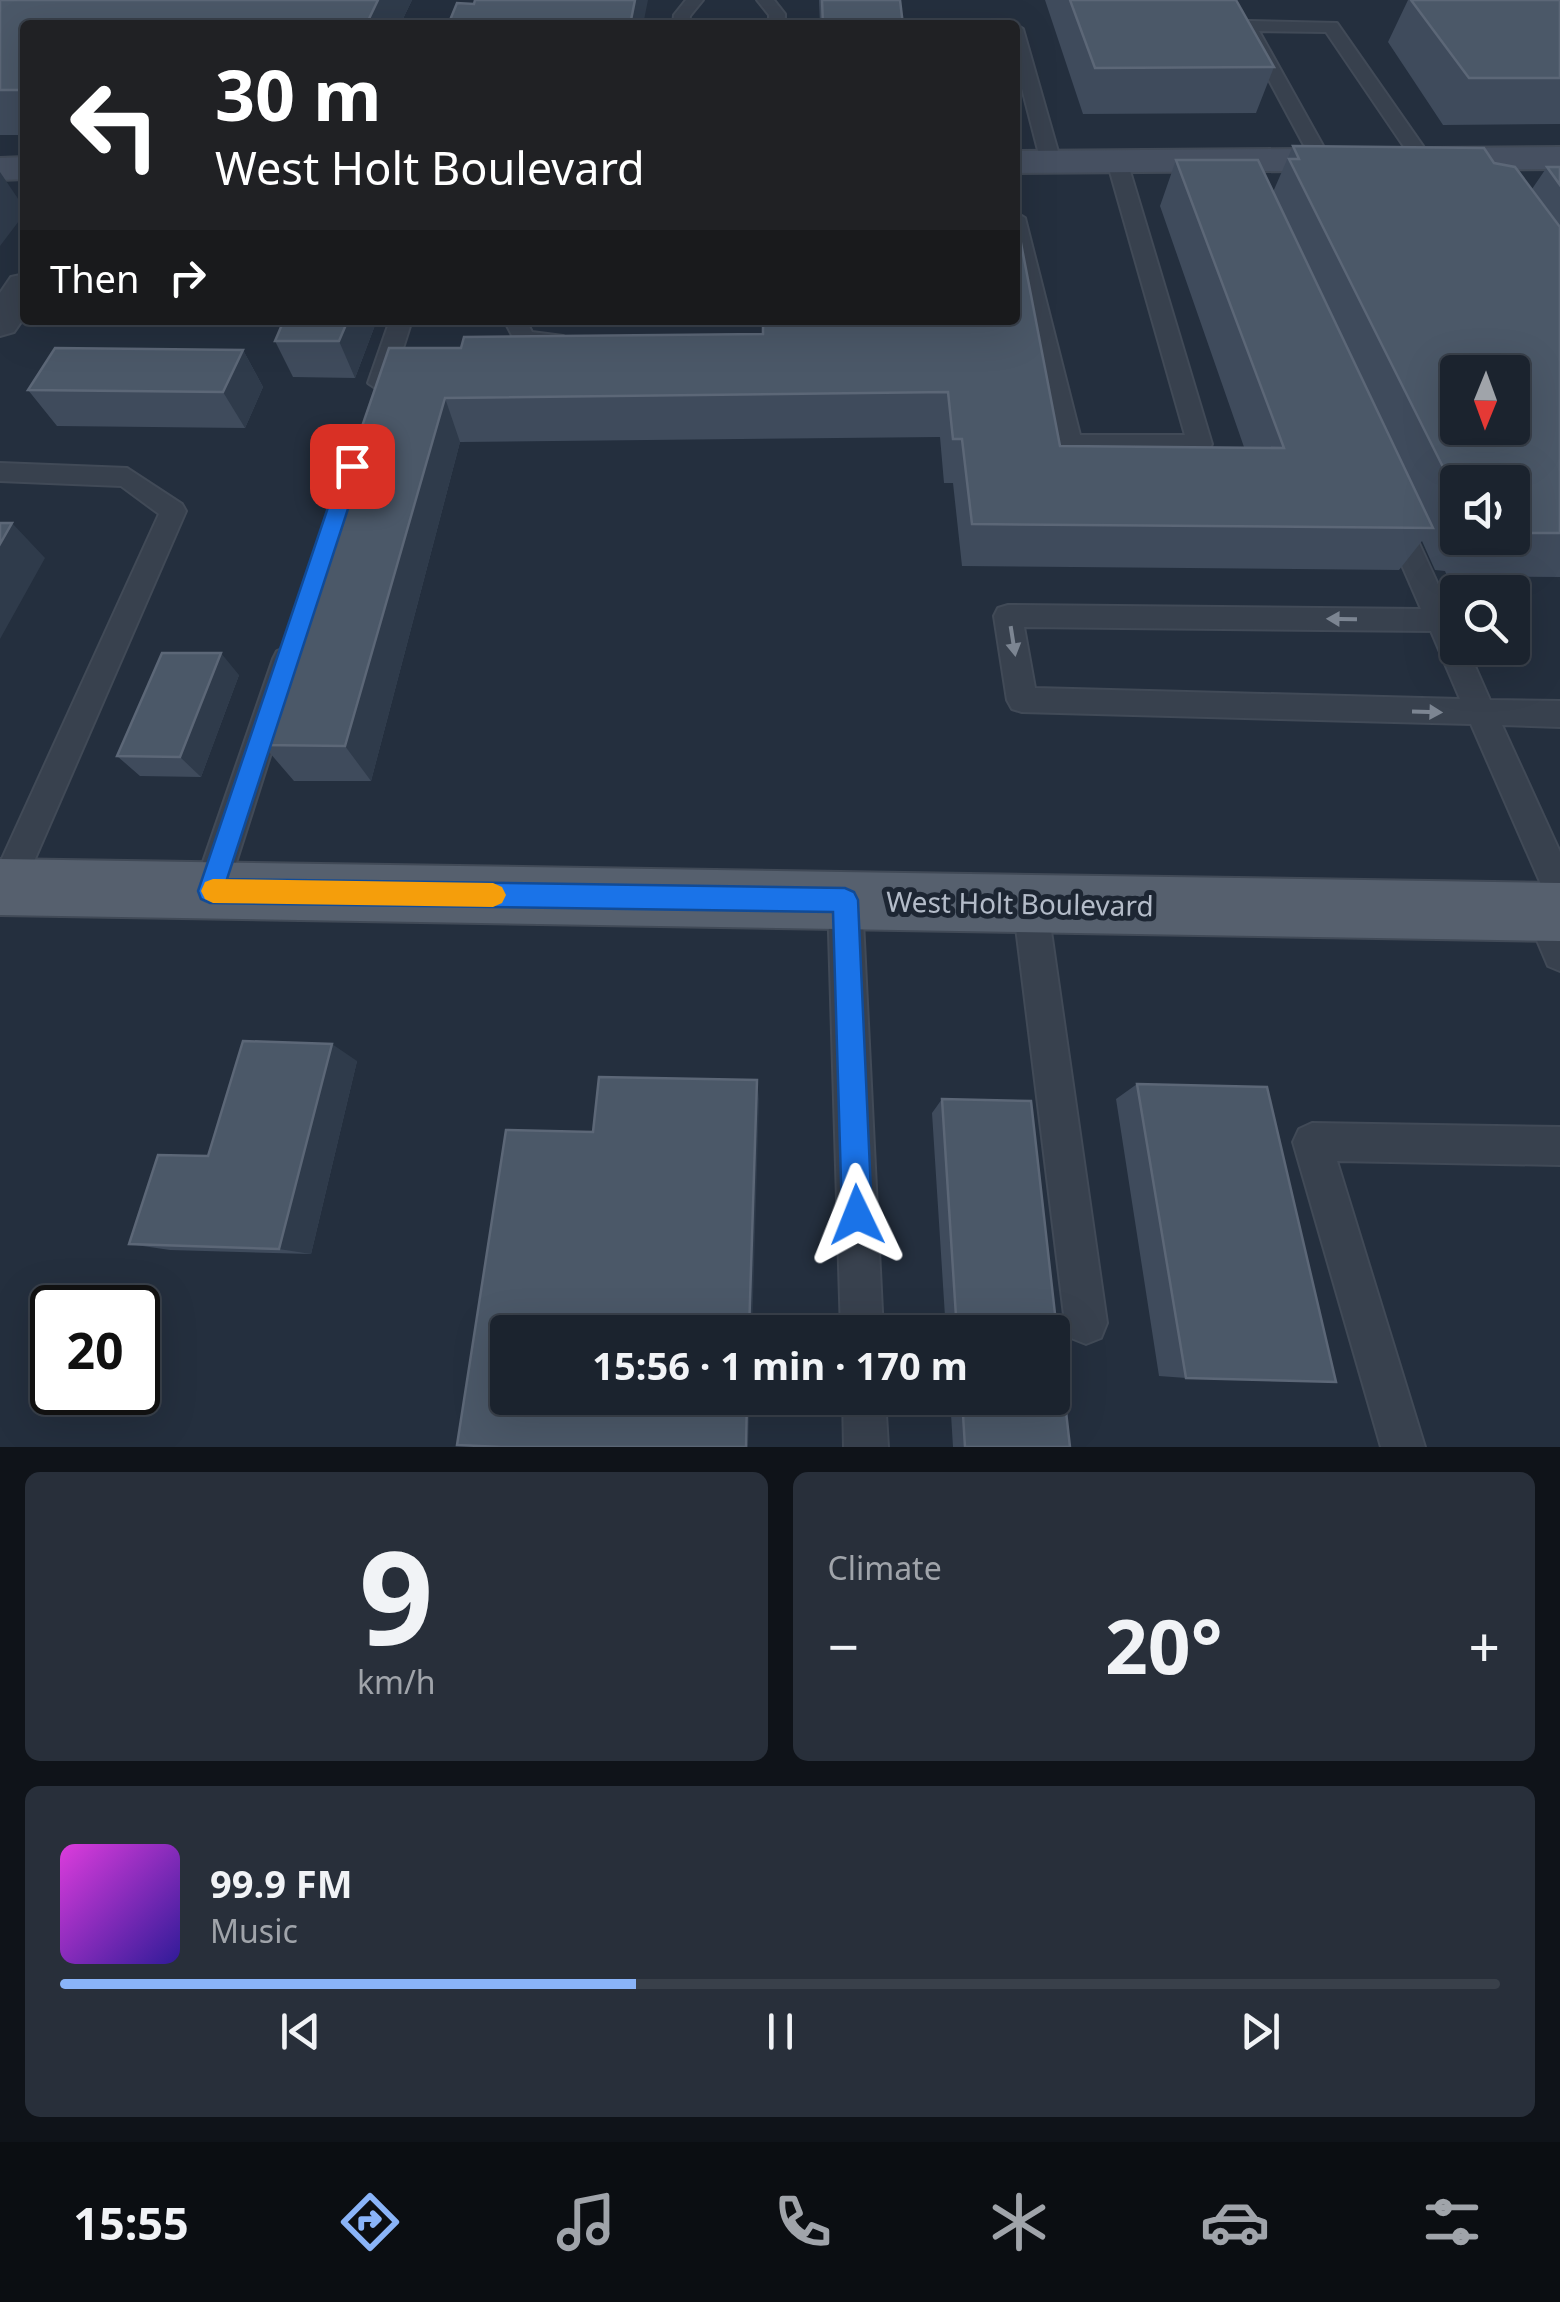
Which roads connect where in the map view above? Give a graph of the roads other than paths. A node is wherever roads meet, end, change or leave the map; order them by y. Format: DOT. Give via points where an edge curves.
graph roads {
  1 [pos="1020,47"];
  2 [pos="1560,158"];
  3 [pos="1422,159"];
  4 [pos="1233,160"];
  5 [pos="1322,160"];
  6 [pos="1020,162"];
  7 [pos="1051,162"];
  8 [pos="1117,162"];
  9 [pos="1249,195"];
  10 [pos="1020,238"];
  11 [pos="20,293"];
  12 [pos="0,323"];
  13 [pos="399,325"];
  14 [pos="518,325"];
  15 [pos="579,343"];
  16 [pos="370,411"];
  17 [pos="0,472"];
  18 [pos="1384,496"];
  19 [pos="1440,620"];
  20 [pos="296,630"];
  21 [pos="1460,665"];
  22 [pos="1481,713"];
  23 [pos="1560,714"];
  24 [pos="3,887"];
  25 [pos="210,891"];
  26 [pos="845,900"];
  27 [pos="1030,904"];
  28 [pos="1555,917"];
  29 [pos="1560,1146"];
  30 [pos="861,1315"];
  31 [pos="1086,1323"];
  32 [pos="865,1415"];
  33 [pos="866,1447"];
  34 [pos="1403,1447"];
  1 -- 7 [label="lane"];
  2 -- 3 [label="street" via="1468,167"];
  3 -- 5 [label="street"];
  3 -- 5 [label="lane" via="1331,27 1248,26"];
  4 -- 5 [label="street"];
  4 -- 8 [label="street"];
  4 -- 9 [label="lane"];
  6 -- 7 [label="street"];
  7 -- 8 [label="street"];
  8 -- 10 [label="lane" via="1200,444 1070,443"];
  11 -- 12 [label="street"];
  13 -- 16 [label="lane"];
  14 -- 15 [label="lane" via="524,338"];
  17 -- 24 [label="lane" via="127,477 174,511"];
  18 -- 19 [label="lane"];
  19 -- 22 [label="lane, one-way" via="1008,616 1022,700"];
  20 -- 25 [label="lane"];
  21 -- 22 [label="lane"];
  22 -- 23 [label="lane"];
  22 -- 28 [label="lane"];
  24 -- 25 [label="main road, West Holt Boulevard"];
  25 -- 26 [label="main road, West Holt Boulevard"];
  26 -- 27 [label="main road, West Holt Boulevard"];
  26 -- 30 [label="lane"];
  27 -- 28 [label="main road, West Holt Boulevard"];
  27 -- 31 [label="lane"];
  29 -- 34 [label="lane" via="1312,1142"];
  32 -- 33 [label="lane"];
}
